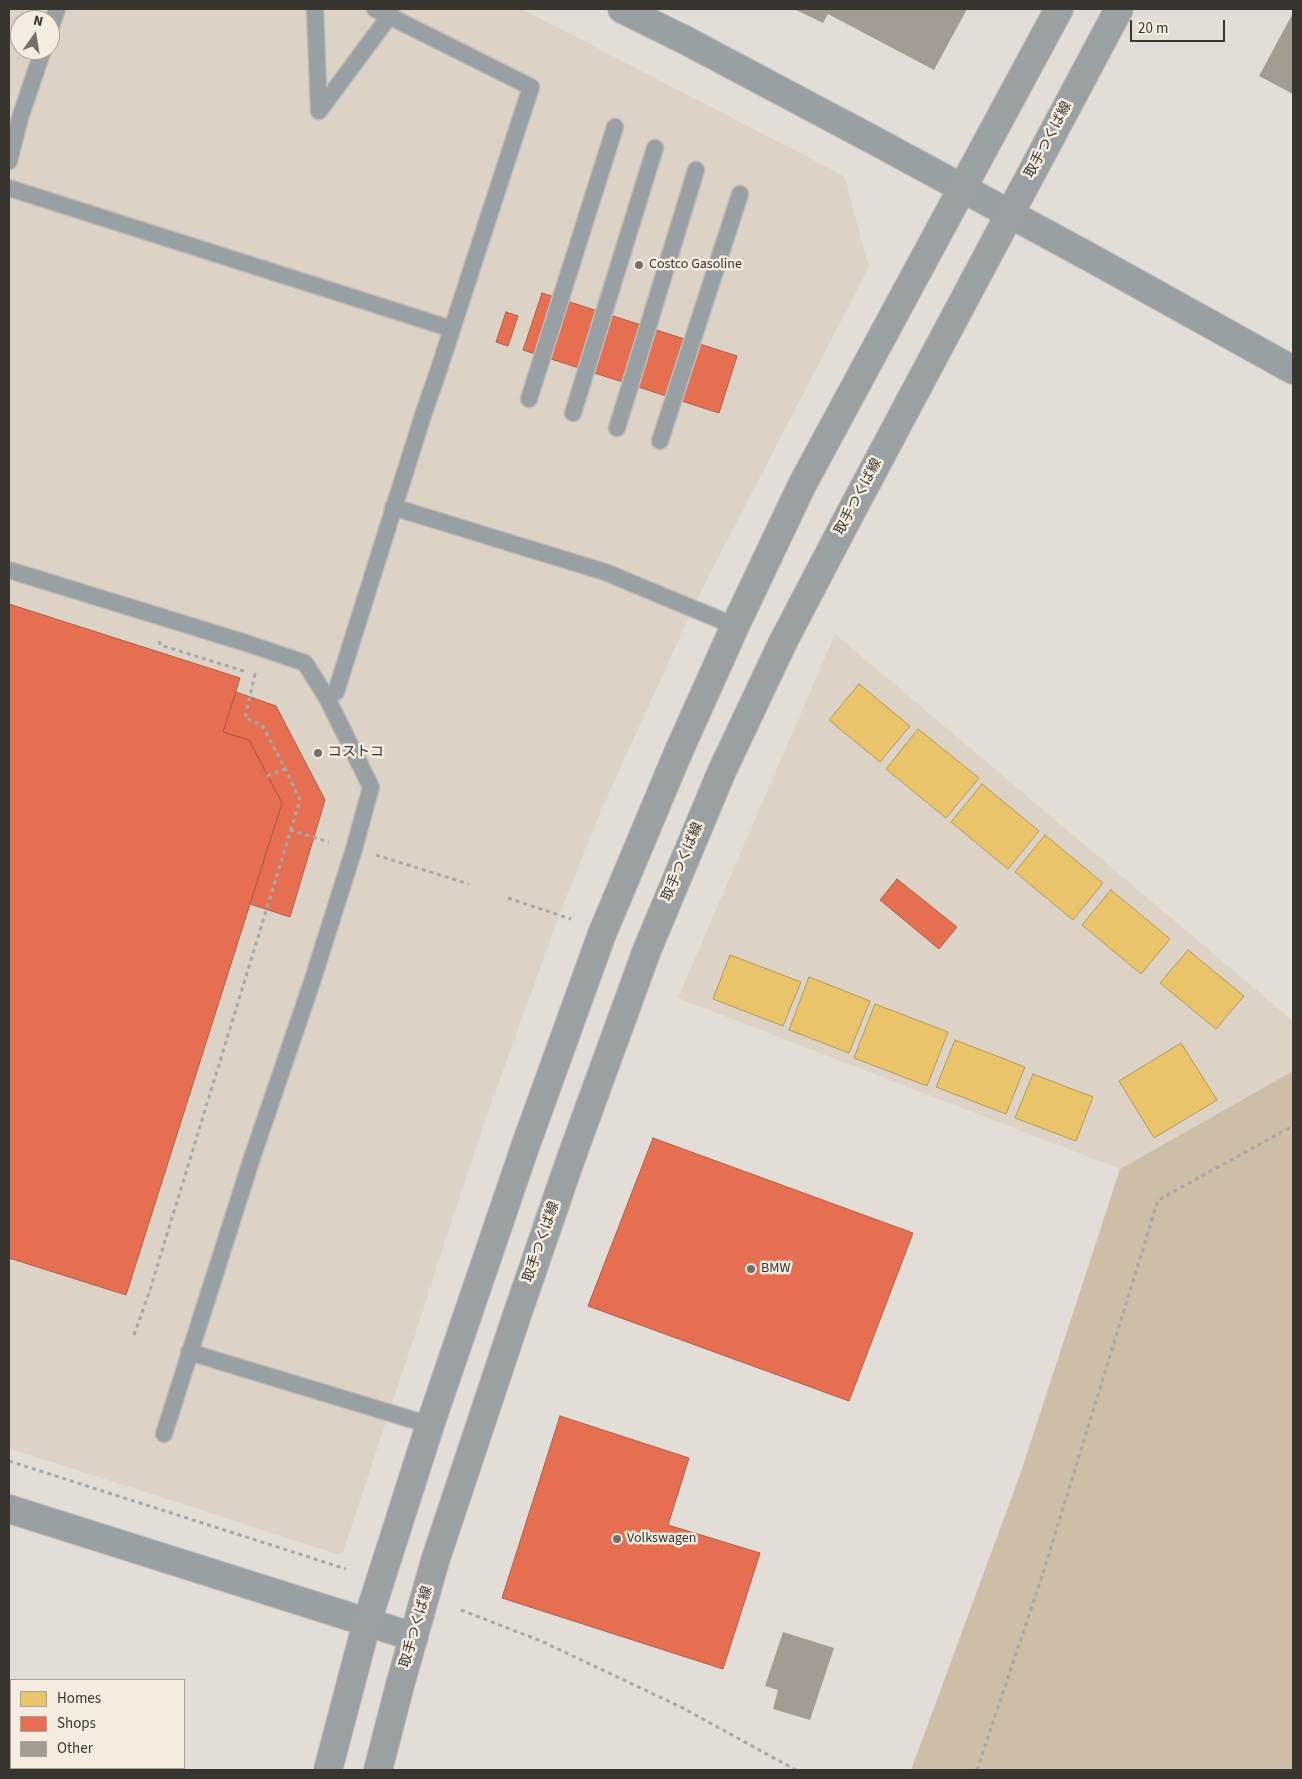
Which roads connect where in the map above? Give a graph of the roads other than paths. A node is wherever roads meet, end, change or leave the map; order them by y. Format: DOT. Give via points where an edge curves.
graph roads {
  1 [pos="315,9"];
  2 [pos="622,9"];
  3 [pos="1059,9"];
  4 [pos="1119,9"];
  5 [pos="385,11"];
  6 [pos="39,60"];
  7 [pos="14,117"];
  8 [pos="615,127"];
  9 [pos="655,148"];
  10 [pos="9,161"];
  11 [pos="696,170"];
  12 [pos="9,188"];
  13 [pos="962,188"];
  14 [pos="740,194"];
  15 [pos="1010,214"];
  16 [pos="452,329"];
  17 [pos="1293,370"];
  18 [pos="529,399"];
  19 [pos="573,413"];
  20 [pos="617,428"];
  21 [pos="660,441"];
  22 [pos="394,507"];
  23 [pos="9,570"];
  24 [pos="735,626"];
  25 [pos="336,692"];
  26 [pos="189,1352"];
  27 [pos="430,1425"];
  28 [pos="164,1434"];
  29 [pos="9,1510"];
  30 [pos="367,1622"];
  31 [pos="414,1636"];
  32 [pos="328,1770"];
  33 [pos="378,1770"];
  1 -- 5 [label="lane" via="319,112 385,22"];
  2 -- 13 [label="street" via="711,53"];
  3 -- 13 [label="main road"];
  4 -- 15 [label="main road, 取手つくば線"];
  5 -- 16 [label="lane" via="531,87"];
  6 -- 7 [label="lane"];
  7 -- 10 [label="lane"];
  8 -- 18 [label="lane"];
  9 -- 19 [label="lane"];
  11 -- 20 [label="lane"];
  12 -- 16 [label="lane"];
  13 -- 15 [label="street"];
  13 -- 24 [label="main road" via="802,485"];
  14 -- 21 [label="lane"];
  15 -- 17 [label="street"];
  15 -- 31 [label="main road, 取手つくば線" via="783,642 718,780 647,950 570,1161 475,1439"];
  16 -- 22 [label="lane"];
  22 -- 24 [label="lane" via="605,572"];
  22 -- 25 [label="lane"];
  23 -- 26 [label="lane" via="305,663 328,698 371,787 312,982"];
  24 -- 27 [label="main road" via="602,934 524,1147"];
  26 -- 27 [label="lane"];
  26 -- 28 [label="lane"];
  27 -- 30 [label="main road"];
  29 -- 30 [label="street"];
  30 -- 31 [label="street"];
  30 -- 32 [label="main road"];
  31 -- 33 [label="main road, 取手つくば線"];
}
